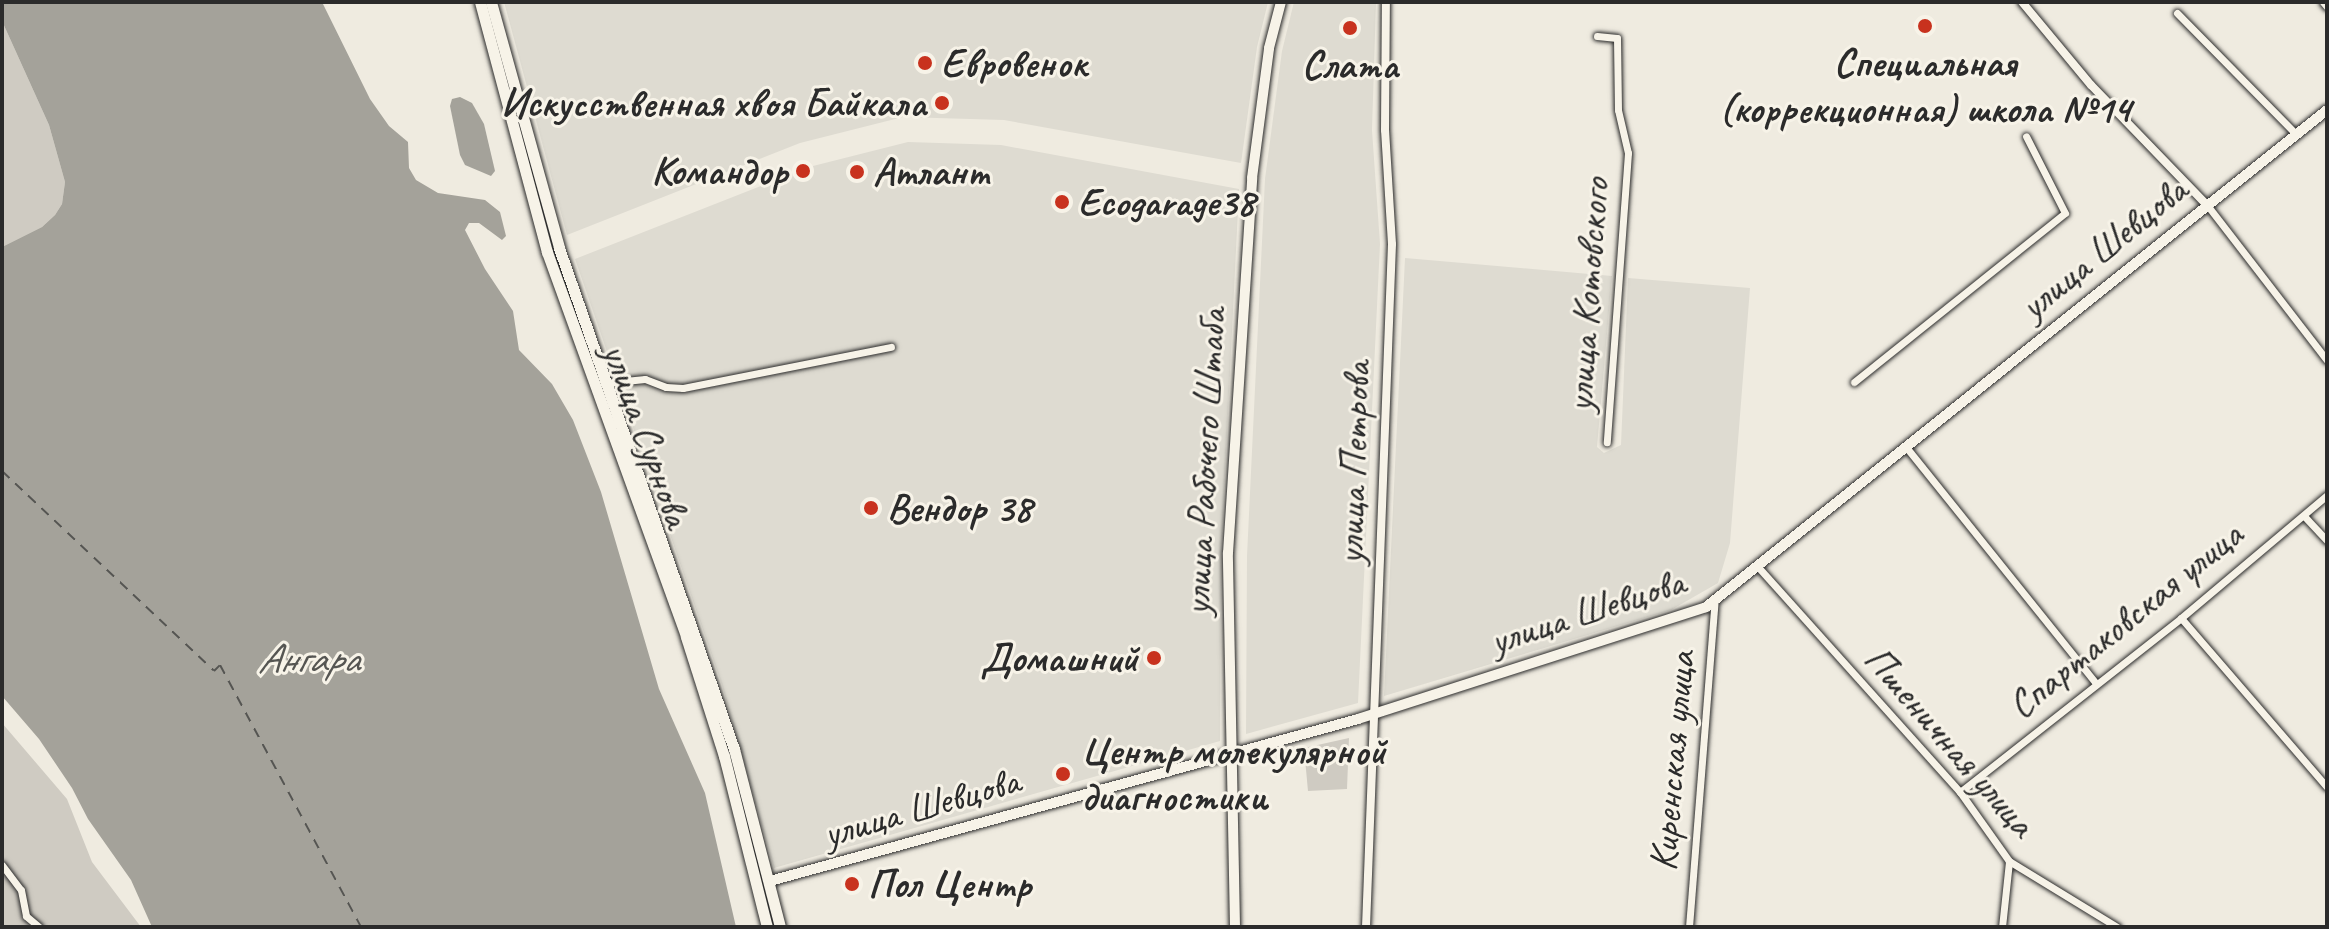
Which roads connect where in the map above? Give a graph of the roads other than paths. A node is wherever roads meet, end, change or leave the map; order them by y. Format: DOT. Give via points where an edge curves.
graph roads {
  1 [pos="480,2"];
  2 [pos="491,2"];
  3 [pos="1281,2"];
  4 [pos="1386,2"];
  5 [pos="2022,2"];
  6 [pos="2323,2"];
  7 [pos="2327,7"];
  8 [pos="2177,13"];
  9 [pos="1597,36"];
  10 [pos="2327,110"];
  11 [pos="2296,134"];
  12 [pos="2026,136"];
  13 [pos="2207,205"];
  14 [pos="891,347"];
  15 [pos="2327,360"];
  16 [pos="1854,382"];
  17 [pos="605,383"];
  18 [pos="1607,442"];
  19 [pos="1906,447"];
  20 [pos="2327,495"];
  21 [pos="2304,516"];
  22 [pos="2327,541"];
  23 [pos="1759,568"];
  24 [pos="1715,600"];
  25 [pos="2181,618"];
  26 [pos="2095,682"];
  27 [pos="1373,714"];
  28 [pos="1230,753"];
  29 [pos="2327,787"];
  30 [pos="1960,792"];
  31 [pos="2009,861"];
  32 [pos="2,865"];
  33 [pos="770,881"];
  34 [pos="39,927"];
  35 [pos="767,927"];
  36 [pos="780,927"];
  37 [pos="1235,927"];
  38 [pos="1366,927"];
  39 [pos="1689,927"];
  40 [pos="2002,927"];
  41 [pos="2117,927"];
  1 -- 35 [label="main road, улица Сурнова" via="547,252 686,637 724,756"];
  2 -- 17 [label="main road, улица Сурнова" via="556,239"];
  3 -- 28 [label="main road, улица Рабочего Штаба" via="1269,48 1251,192 1228,553"];
  4 -- 27 [label="street, улица Петрова" via="1385,130 1392,244"];
  5 -- 13 [label="street" via="2091,85"];
  6 -- 7 [label="street"];
  8 -- 11 [label="street"];
  9 -- 18 [label="street, улица Котовского" via="1617,38 1618,110 1628,153"];
  10 -- 11 [label="main road, улица Шевцова"];
  11 -- 13 [label="main road, улица Шевцова"];
  12 -- 16 [label="street" via="2065,213"];
  13 -- 15 [label="street"];
  13 -- 19 [label="main road, улица Шевцова"];
  14 -- 17 [label="street" via="683,388 645,379"];
  17 -- 33 [label="main road, улица Сурнова" via="734,749"];
  19 -- 23 [label="main road, улица Шевцова"];
  19 -- 26 [label="street"];
  20 -- 21 [label="street, Спартаковская улица"];
  21 -- 22 [label="street"];
  21 -- 25 [label="street, Спартаковская улица"];
  23 -- 24 [label="main road, улица Шевцова"];
  23 -- 30 [label="street, Пшеничная улица"];
  24 -- 27 [label="main road, улица Шевцова" via="1683,618"];
  24 -- 39 [label="street, Киренская улица"];
  25 -- 26 [label="street, Спартаковская улица"];
  25 -- 29 [label="street"];
  26 -- 30 [label="street, Спартаковская улица"];
  27 -- 28 [label="main road, улица Шевцова"];
  27 -- 38 [label="street, улица Петрова"];
  28 -- 33 [label="main road, улица Шевцова"];
  28 -- 37 [label="main road, улица Рабочего Штаба"];
  30 -- 31 [label="street, Пшеничная улица"];
  31 -- 40 [label="street"];
  31 -- 41 [label="street, Пшеничная улица"];
  32 -- 34 [label="street" via="21,890 26,916"];
  33 -- 36 [label="main road, улица Сурнова"];
}
